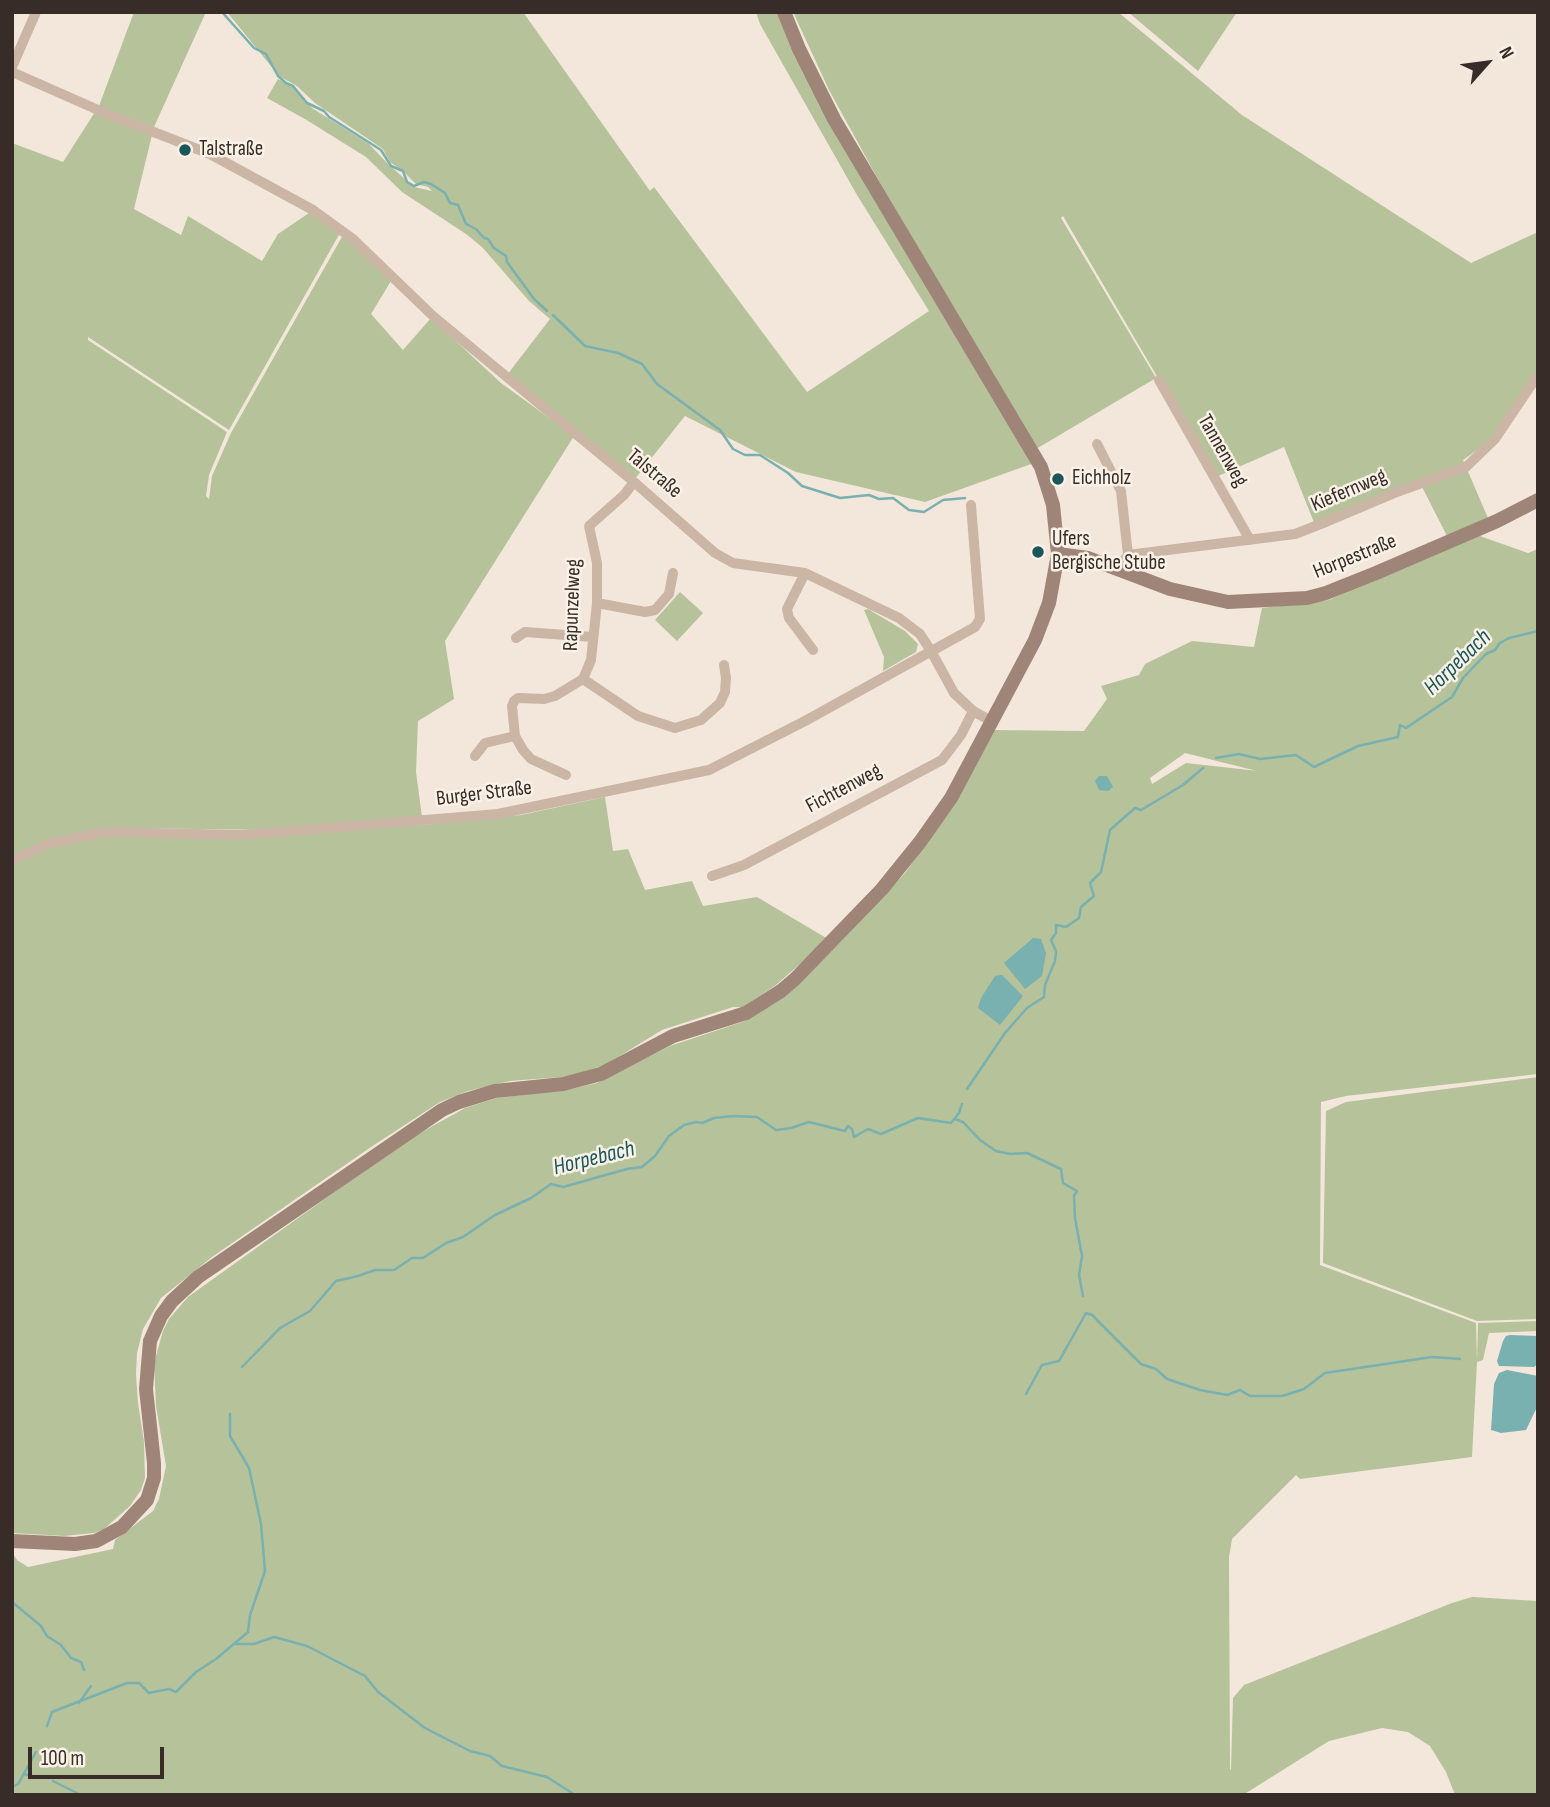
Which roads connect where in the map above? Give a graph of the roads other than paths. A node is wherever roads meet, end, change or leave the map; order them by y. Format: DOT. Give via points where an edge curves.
graph roads {
  1 [pos="36,12"];
  2 [pos="784,12"];
  3 [pos="12,69"];
  4 [pos="1538,375"];
  5 [pos="1159,380"];
  6 [pos="1097,444"];
  7 [pos="634,482"];
  8 [pos="1538,499"];
  9 [pos="971,505"];
  10 [pos="1250,540"];
  11 [pos="1058,554"];
  12 [pos="1128,555"];
  13 [pos="1118,568"];
  14 [pos="673,573"];
  15 [pos="805,573"];
  16 [pos="597,603"];
  17 [pos="593,636"];
  18 [pos="516,638"];
  19 [pos="813,650"];
  20 [pos="932,651"];
  21 [pos="724,665"];
  22 [pos="583,679"];
  23 [pos="973,710"];
  24 [pos="993,722"];
  25 [pos="515,736"];
  26 [pos="475,755"];
  27 [pos="566,775"];
  28 [pos="12,860"];
  29 [pos="712,876"];
  30 [pos="12,1541"];
  1 -- 3 [label="street"];
  2 -- 11 [label="street" via="834,119 1041,467 1054,505"];
  3 -- 7 [label="street, Talstraße" via="105,113 209,154 313,210 353,239 443,324"];
  4 -- 10 [label="street, Kiefernweg" via="1495,439 1466,467 1294,534"];
  5 -- 10 [label="street, Tannenweg"];
  6 -- 12 [label="street" via="1121,491"];
  7 -- 15 [label="street, Talstraße" via="733,564"];
  7 -- 16 [label="street, Rapunzelweg" via="589,526 597,563"];
  8 -- 13 [label="street, Horpestraße" via="1376,573 1307,598 1228,601 1170,589"];
  9 -- 20 [label="street" via="980,620"];
  10 -- 12 [label="street, Kiefernweg"];
  11 -- 13 [label="street, Horpestraße"];
  11 -- 24 [label="street" via="1049,603 1035,640"];
  12 -- 13 [label="street"];
  14 -- 16 [label="street" via="669,594 655,610"];
  15 -- 19 [label="street" via="788,609 789,618"];
  15 -- 20 [label="street, Talstraße" via="899,618 915,629"];
  16 -- 17 [label="street, Rapunzelweg"];
  17 -- 18 [label="street" via="525,632"];
  17 -- 22 [label="street, Rapunzelweg"];
  20 -- 23 [label="street, Talstraße" via="954,692"];
  20 -- 28 [label="street, Burger Straße" via="709,770 656,783 498,814 242,835 107,832 50,843"];
  21 -- 22 [label="street" via="720,703 701,720 675,728 638,716"];
  22 -- 25 [label="street, Rapunzelweg" via="555,696 514,701"];
  23 -- 24 [label="street, Talstraße"];
  23 -- 29 [label="street, Fichtenweg" via="942,760 744,865"];
  24 -- 30 [label="street" via="951,798 898,870 808,966 764,1003 673,1036 586,1080 495,1091 450,1106 184,1289 161,1316 147,1353 154,1463 147,1500 122,1527 96,1541 75,1545"];
  25 -- 26 [label="street" via="485,744"];
  25 -- 27 [label="street" via="531,759"];
}
